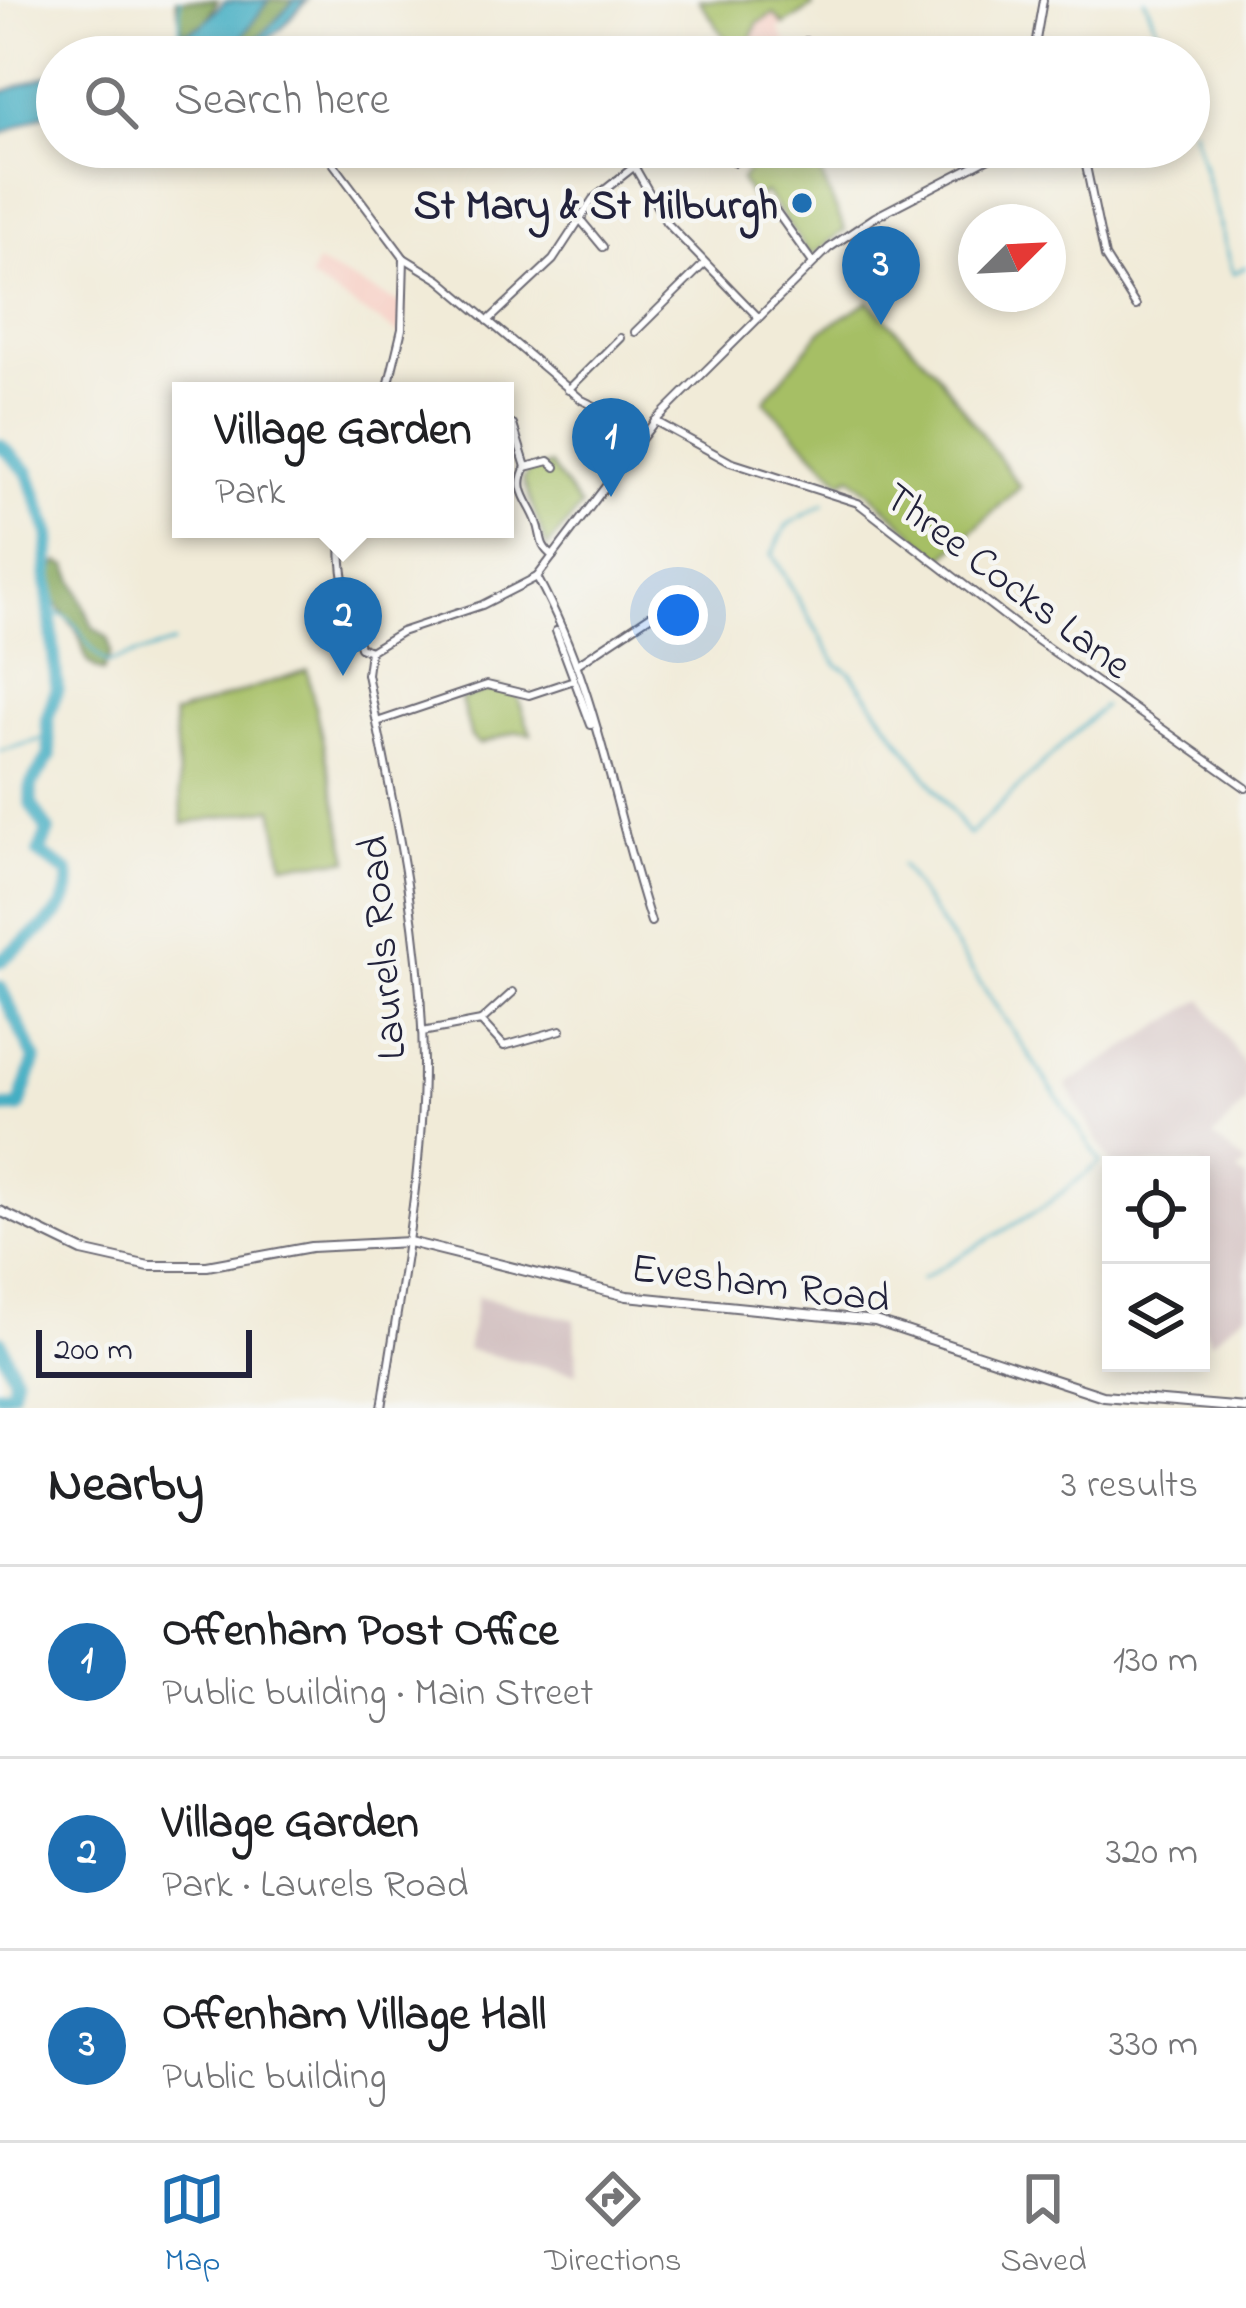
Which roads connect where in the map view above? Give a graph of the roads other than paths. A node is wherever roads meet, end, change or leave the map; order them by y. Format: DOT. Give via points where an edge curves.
graph roads {
  1 [pos="1043,0"];
  2 [pos="1036,36"];
  3 [pos="337,168"];
  4 [pos="632,168"];
  5 [pos="635,168"];
  6 [pos="970,168"];
  7 [pos="1086,168"];
  8 [pos="773,207"];
  9 [pos="578,218"];
  10 [pos="794,235"];
  11 [pos="784,243"];
  12 [pos="603,248"];
  13 [pos="404,258"];
  14 [pos="705,262"];
  15 [pos="814,263"];
  16 [pos="1136,306"];
  17 [pos="758,317"];
  18 [pos="488,321"];
  19 [pos="635,332"];
  20 [pos="620,338"];
  21 [pos="389,382"];
  22 [pos="568,390"];
  23 [pos="655,421"];
  24 [pos="514,428"];
  25 [pos="646,431"];
  26 [pos="519,442"];
  27 [pos="514,444"];
  28 [pos="552,460"];
  29 [pos="526,467"];
  30 [pos="341,538"];
  31 [pos="553,556"];
  32 [pos="537,578"];
  33 [pos="689,590"];
  34 [pos="556,632"];
  35 [pos="370,651"];
  36 [pos="579,663"];
  37 [pos="574,680"];
  38 [pos="376,722"];
  39 [pos="591,725"];
  40 [pos="1246,788"];
  41 [pos="651,922"];
  42 [pos="513,992"];
  43 [pos="481,1021"];
  44 [pos="560,1030"];
  45 [pos="422,1032"];
  46 [pos="0,1211"];
  47 [pos="409,1242"];
  48 [pos="382,1408"];
  49 [pos="1246,1408"];
  1 -- 2 [label="street"];
  3 -- 13 [label="street"];
  4 -- 9 [label="street"];
  5 -- 14 [label="street" via="676,233"];
  6 -- 15 [label="street" via="862,224"];
  7 -- 16 [label="street" via="1105,257"];
  8 -- 10 [label="street"];
  9 -- 12 [label="street"];
  9 -- 18 [label="street" via="553,260"];
  10 -- 11 [label="street"];
  10 -- 15 [label="street"];
  13 -- 18 [label="street"];
  13 -- 21 [label="street" via="403,322"];
  14 -- 17 [label="street"];
  14 -- 19 [label="street"];
  15 -- 17 [label="street"];
  17 -- 23 [label="street"];
  18 -- 22 [label="street"];
  20 -- 22 [label="street"];
  22 -- 25 [label="street"];
  23 -- 25 [label="street"];
  23 -- 40 [label="street, Three Cocks Lane" via="730,462 858,503"];
  24 -- 26 [label="street"];
  25 -- 31 [label="street"];
  26 -- 27 [label="street"];
  26 -- 29 [label="street"];
  28 -- 29 [label="street"];
  29 -- 31 [label="street" via="524,504"];
  30 -- 35 [label="street, Laurels Road" via="349,606 360,647"];
  31 -- 32 [label="street"];
  32 -- 35 [label="street"];
  32 -- 36 [label="street"];
  33 -- 36 [label="street"];
  34 -- 37 [label="street"];
  35 -- 38 [label="street, Laurels Road"];
  36 -- 41 [label="street"];
  37 -- 38 [label="street" via="529,695 487,685"];
  37 -- 39 [label="street"];
  38 -- 45 [label="street, Laurels Road" via="407,864"];
  42 -- 43 [label="street"];
  43 -- 44 [label="street" via="504,1046"];
  43 -- 45 [label="street"];
  45 -- 47 [label="street, Laurels Road"];
  46 -- 47 [label="main road" via="82,1251 149,1266"];
  47 -- 48 [label="street, Laurels Road"];
  47 -- 49 [label="main road, Evesham Road" via="627,1296 875,1321 1103,1396"];
}
